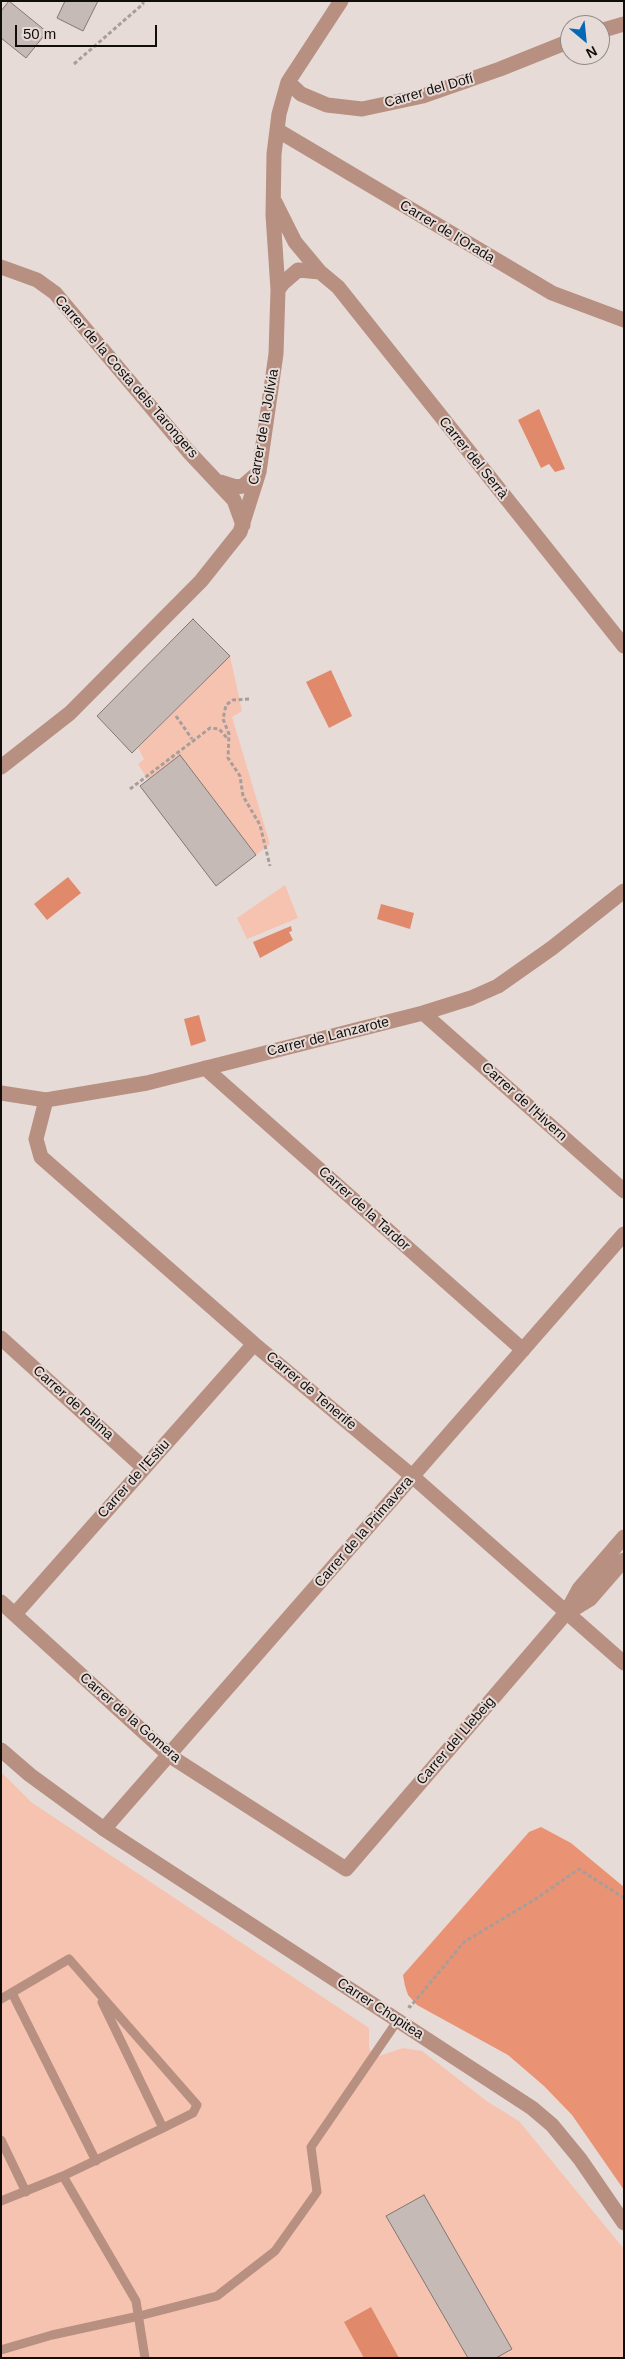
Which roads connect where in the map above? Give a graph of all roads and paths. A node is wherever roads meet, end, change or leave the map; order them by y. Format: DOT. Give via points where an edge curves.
graph roads {
  1 [pos="143,1"];
  2 [pos="341,1"];
  3 [pos="624,24"];
  4 [pos="610,28"];
  5 [pos="560,45"];
  6 [pos="74,64"];
  7 [pos="288,82"];
  8 [pos="277,130"];
  9 [pos="274,200"];
  10 [pos="1,267"];
  11 [pos="320,272"];
  12 [pos="278,290"];
  13 [pos="624,320"];
  14 [pos="259,472"];
  15 [pos="220,482"];
  16 [pos="243,525"];
  17 [pos="624,646"];
  18 [pos="249,698"];
  19 [pos="176,716"];
  20 [pos="192,740"];
  21 [pos="229,740"];
  22 [pos="1,767"];
  23 [pos="130,789"];
  24 [pos="270,866"];
  25 [pos="624,891"];
  26 [pos="423,1013"];
  27 [pos="205,1068"];
  28 [pos="1,1093"];
  29 [pos="46,1100"];
  30 [pos="624,1191"];
  31 [pos="624,1234"];
  32 [pos="1,1338"];
  33 [pos="254,1344"];
  34 [pos="522,1350"];
  35 [pos="144,1468"];
  36 [pos="412,1476"];
  37 [pos="624,1537"];
  38 [pos="624,1560"];
  39 [pos="1,1602"];
  40 [pos="566,1613"];
  41 [pos="15,1614"];
  42 [pos="624,1663"];
  43 [pos="1,1750"];
  44 [pos="170,1756"];
  45 [pos="104,1829"];
  46 [pos="346,1869"];
  47 [pos="624,1898"];
  48 [pos="96,1990"];
  49 [pos="12,1993"];
  50 [pos="1,2000"];
  51 [pos="401,2002"];
  52 [pos="398,2020"];
  53 [pos="163,2128"];
  54 [pos="1,2140"];
  55 [pos="96,2161"];
  56 [pos="64,2176"];
  57 [pos="26,2192"];
  58 [pos="1,2201"];
  59 [pos="624,2223"];
  60 [pos="139,2316"];
  61 [pos="1,2350"];
  62 [pos="146,2358"];
  1 -- 6 [label="path"];
  2 -- 7 [label="street, Carrer de la Jolívia"];
  3 -- 4 [label="street"];
  5 -- 7 [label="street, Carrer del Dofí" via="423,96 362,109 327,105 301,94"];
  7 -- 8 [label="street, Carrer de la Jolívia"];
  8 -- 9 [label="street, Carrer de la Jolívia"];
  8 -- 13 [label="street, Carrer de l'Orada" via="552,293"];
  9 -- 11 [label="street, Carrer del Serrà" via="295,242"];
  9 -- 12 [label="street, Carrer de la Jolívia"];
  10 -- 15 [label="street, Carrer de la Costa dels Tarongers" via="37,280 55,293 188,451"];
  11 -- 12 [label="street" via="298,270"];
  11 -- 17 [label="street, Carrer del Serrà" via="338,286 363,316 426,400"];
  12 -- 14 [label="street, Carrer de la Jolívia" via="276,354"];
  14 -- 15 [label="street" via="243,486"];
  14 -- 16 [label="street, Carrer de la Jolívia"];
  15 -- 16 [label="street, Carrer de la Costa dels Tarongers" via="234,500"];
  16 -- 22 [label="street, Carrer de la Jolívia" via="226,552 201,581 70,713"];
  18 -- 21 [label="path" via="233,700 224,709 223,719"];
  19 -- 20 [label="path"];
  20 -- 21 [label="path" via="214,727 226,734"];
  20 -- 23 [label="path"];
  21 -- 24 [label="path" via="228,758 240,776 243,796 260,825"];
  25 -- 26 [label="street, Carrer de Lanzarote" via="498,986"];
  26 -- 27 [label="street, Carrer de Lanzarote"];
  26 -- 30 [label="street, Carrer de l'Hivern"];
  27 -- 29 [label="street, Carrer de Lanzarote" via="146,1083"];
  27 -- 34 [label="street, Carrer de la Tardor"];
  28 -- 29 [label="street, Carrer de Lanzarote"];
  29 -- 33 [label="street, Carrer de Tenerife" via="36,1139 41,1156"];
  31 -- 34 [label="street, Carrer de la Primavera"];
  32 -- 35 [label="street, Carrer de Palma"];
  33 -- 35 [label="street, Carrer de l'Estiu"];
  33 -- 36 [label="street, Carrer de Tenerife"];
  34 -- 36 [label="street, Carrer de la Primavera"];
  35 -- 41 [label="street, Carrer de l'Estiu"];
  36 -- 40 [label="street, Carrer de Tenerife"];
  36 -- 44 [label="street, Carrer de la Primavera"];
  37 -- 40 [label="street, Carrer del Llebeig" via="579,1589"];
  38 -- 40 [label="street, Carrer del Llebeig" via="590,1599"];
  39 -- 41 [label="street, Carrer de la Gomera"];
  40 -- 42 [label="street, Carrer de Tenerife"];
  40 -- 46 [label="street, Carrer del Llebeig"];
  41 -- 44 [label="street, Carrer de la Gomera"];
  43 -- 45 [label="street, Carrer Chopitea"];
  44 -- 45 [label="street, Carrer de la Primavera"];
  44 -- 46 [label="street, Carrer de la Gomera"];
  45 -- 52 [label="street, Carrer Chopitea"];
  47 -- 51 [label="path" via="579,1869 464,1942 410,2007"];
  48 -- 49 [label="lane" via="69,1959"];
  48 -- 53 [label="lane"];
  48 -- 53 [label="lane" via="197,2105 193,2113"];
  49 -- 50 [label="lane"];
  49 -- 55 [label="lane"];
  52 -- 59 [label="street, Carrer Chopitea" via="532,2108 552,2125"];
  52 -- 60 [label="lane" via="311,2147 317,2192 275,2251 217,2296"];
  53 -- 55 [label="lane"];
  54 -- 57 [label="lane"];
  55 -- 56 [label="lane"];
  56 -- 57 [label="lane"];
  56 -- 60 [label="lane" via="136,2300"];
  57 -- 58 [label="lane"];
  60 -- 61 [label="lane"];
  60 -- 62 [label="lane"];
}
